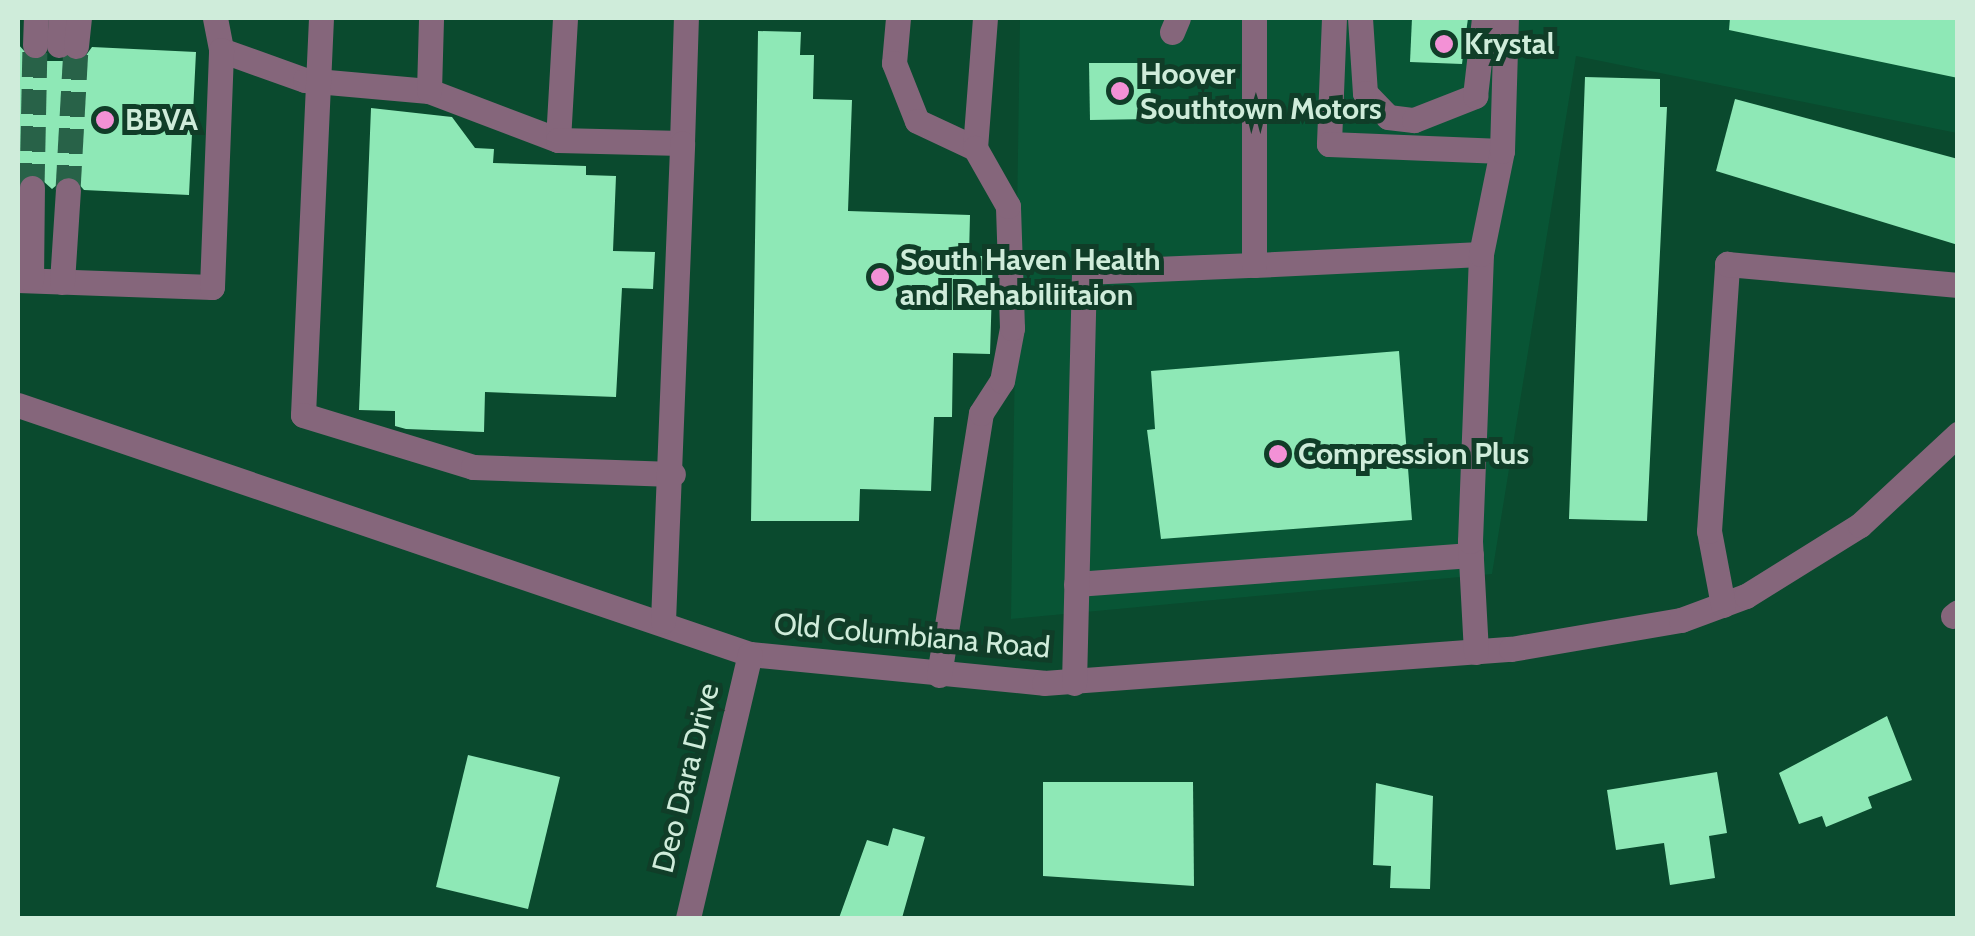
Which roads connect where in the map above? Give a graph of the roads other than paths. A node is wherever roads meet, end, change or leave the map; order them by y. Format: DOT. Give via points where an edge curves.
graph roads {
  1 [pos="36,18"];
  2 [pos="61,18"];
  3 [pos="79,18"];
  4 [pos="215,18"];
  5 [pos="320,18"];
  6 [pos="431,18"];
  7 [pos="565,18"];
  8 [pos="686,18"];
  9 [pos="898,18"];
  10 [pos="985,18"];
  11 [pos="1254,18"];
  12 [pos="1334,18"];
  13 [pos="1360,18"];
  14 [pos="1484,18"];
  15 [pos="1506,18"];
  16 [pos="57,45"];
  17 [pos="221,50"];
  18 [pos="319,83"];
  19 [pos="428,91"];
  20 [pos="558,140"];
  21 [pos="682,143"];
  22 [pos="975,148"];
  23 [pos="1502,150"];
  24 [pos="1481,254"];
  25 [pos="1254,265"];
  26 [pos="40,281"];
  27 [pos="1958,285"];
  28 [pos="18,404"];
  29 [pos="1958,434"];
  30 [pos="673,474"];
  31 [pos="1471,555"];
  32 [pos="1076,584"];
  33 [pos="1724,605"];
  34 [pos="663,621"];
  35 [pos="1476,652"];
  36 [pos="750,654"];
  37 [pos="939,676"];
  38 [pos="1074,683"];
  39 [pos="688,918"];
  1 -- 16 [label="street"];
  2 -- 16 [label="street"];
  3 -- 16 [label="street"];
  4 -- 17 [label="street"];
  5 -- 18 [label="street"];
  6 -- 19 [label="street"];
  7 -- 20 [label="street"];
  8 -- 21 [label="street"];
  9 -- 22 [label="street" via="894,64 917,121"];
  10 -- 22 [label="street"];
  11 -- 25 [label="street"];
  12 -- 23 [label="street" via="1329,144"];
  13 -- 14 [label="street" via="1365,93 1388,116 1414,120 1475,96"];
  15 -- 23 [label="street"];
  17 -- 18 [label="street"];
  17 -- 26 [label="street" via="212,287"];
  18 -- 19 [label="street"];
  18 -- 30 [label="street" via="304,415 473,467"];
  19 -- 20 [label="street"];
  20 -- 21 [label="street"];
  21 -- 30 [label="street"];
  22 -- 37 [label="street" via="1008,206 1012,328 1002,380 981,413"];
  23 -- 24 [label="street"];
  24 -- 25 [label="street"];
  24 -- 31 [label="street"];
  25 -- 32 [label="street" via="1084,272"];
  26 -- 26 [label="street" via="51,189"];
  27 -- 33 [label="street" via="1727,264 1708,531"];
  28 -- 34 [label="street, Old Columbiana Road"];
  29 -- 33 [label="street, Old Columbiana Road" via="1860,525"];
  30 -- 34 [label="street"];
  31 -- 32 [label="street"];
  31 -- 35 [label="street"];
  32 -- 38 [label="street"];
  33 -- 35 [label="street, Old Columbiana Road" via="1681,620"];
  34 -- 36 [label="street, Old Columbiana Road"];
  35 -- 38 [label="street, Old Columbiana Road"];
  36 -- 37 [label="street, Old Columbiana Road"];
  36 -- 39 [label="street, Deo Dara Drive"];
  37 -- 38 [label="street, Old Columbiana Road"];
}
